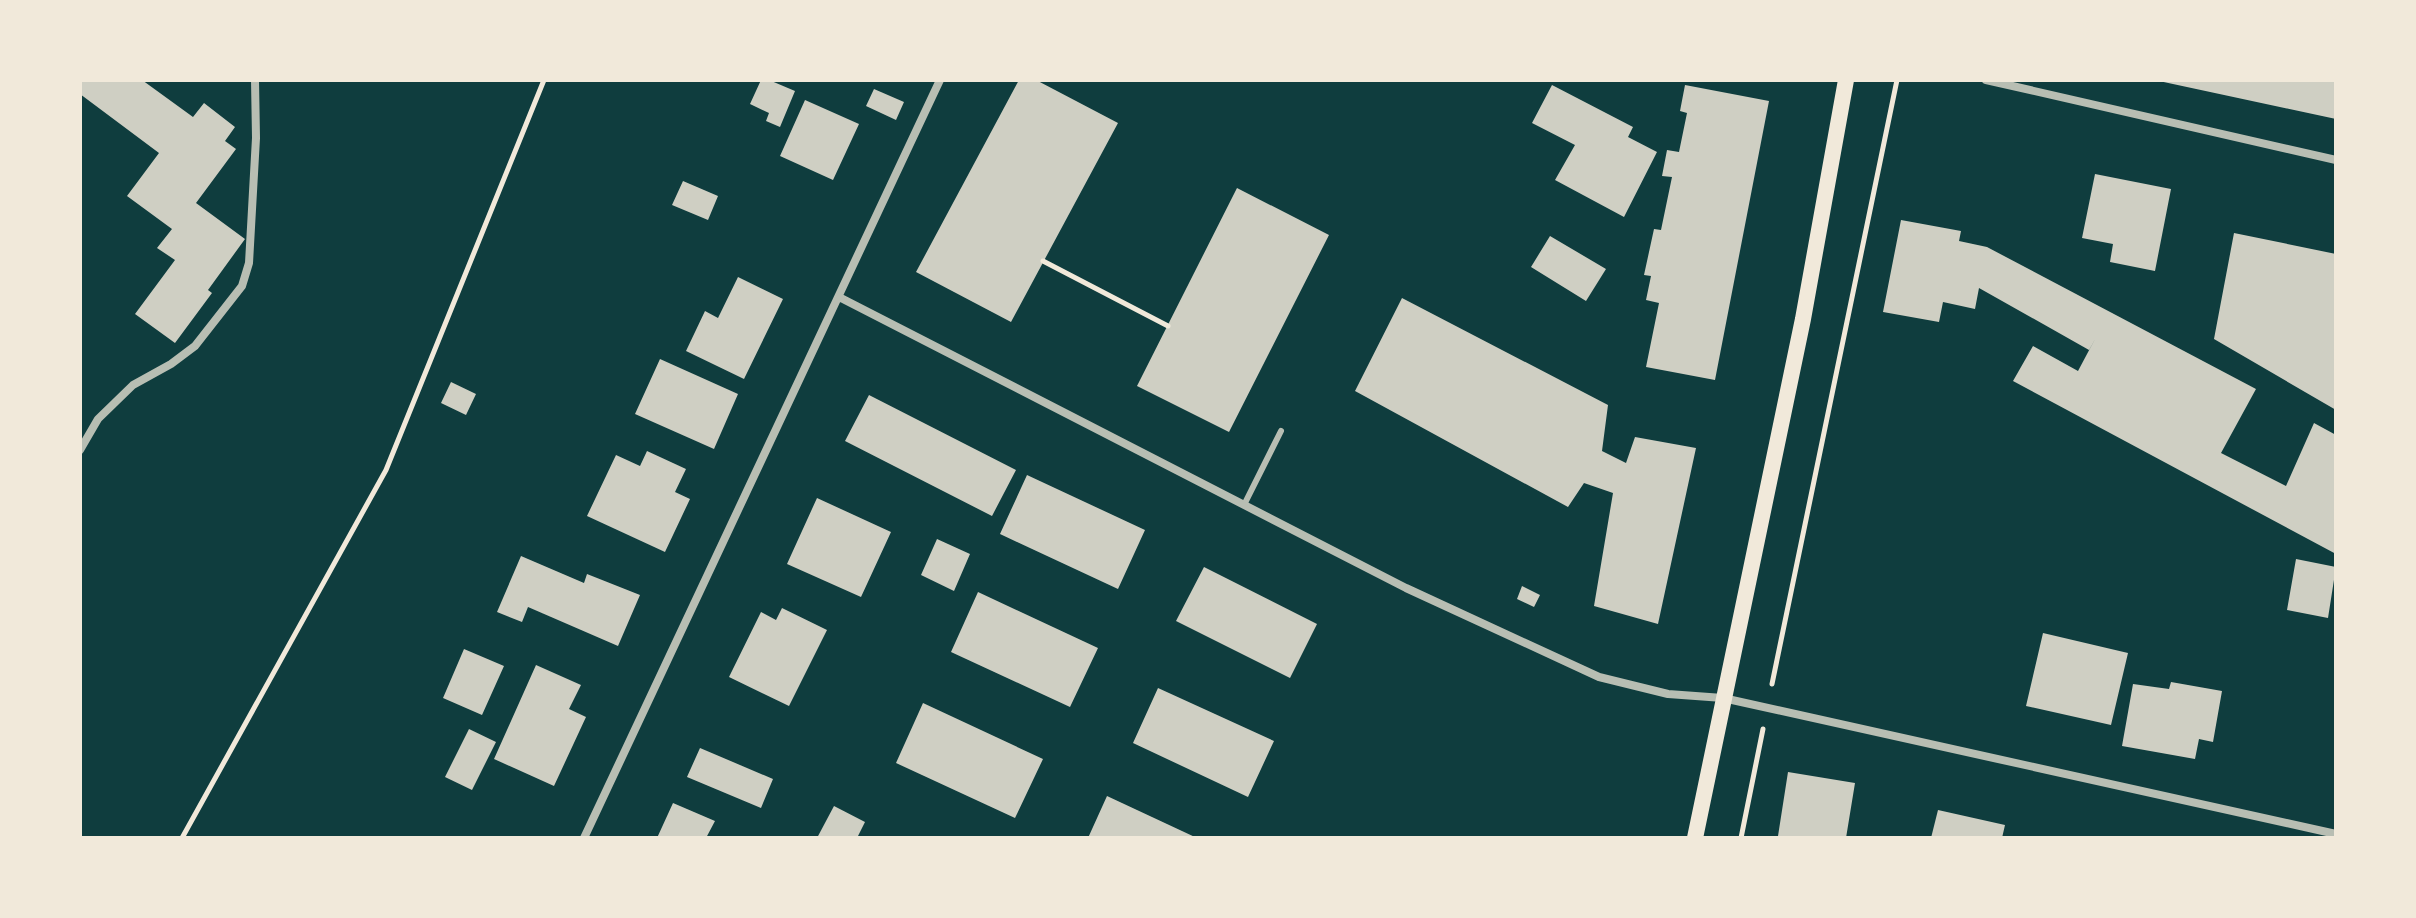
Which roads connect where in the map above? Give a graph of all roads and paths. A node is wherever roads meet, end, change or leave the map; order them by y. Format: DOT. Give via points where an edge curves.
graph roads {
  1 [pos="255,80"];
  2 [pos="544,80"];
  3 [pos="940,80"];
  4 [pos="1846,80"];
  5 [pos="1897,80"];
  6 [pos="1986,80"];
  7 [pos="2336,160"];
  8 [pos="1043,261"];
  9 [pos="839,297"];
  10 [pos="1168,326"];
  11 [pos="1281,431"];
  12 [pos="80,450"];
  13 [pos="1244,505"];
  14 [pos="1723,698"];
  15 [pos="1767,708"];
  16 [pos="2336,834"];
  17 [pos="182,838"];
  18 [pos="584,838"];
  19 [pos="1695,838"];
  20 [pos="1741,838"];
  1 -- 12 [label="street" via="249,263 242,286 195,346 133,385 98,419"];
  2 -- 17 [label="path" via="386,470"];
  3 -- 9 [label="street"];
  4 -- 14 [label="main road" via="1803,319"];
  5 -- 15 [label="path"];
  6 -- 7 [label="street"];
  8 -- 10 [label="path"];
  9 -- 13 [label="street"];
  9 -- 18 [label="street"];
  11 -- 13 [label="lane"];
  13 -- 14 [label="street" via="1406,588 1599,677 1668,694"];
  14 -- 15 [label="street"];
  14 -- 19 [label="main road"];
  15 -- 16 [label="street"];
  15 -- 20 [label="path"];
}
